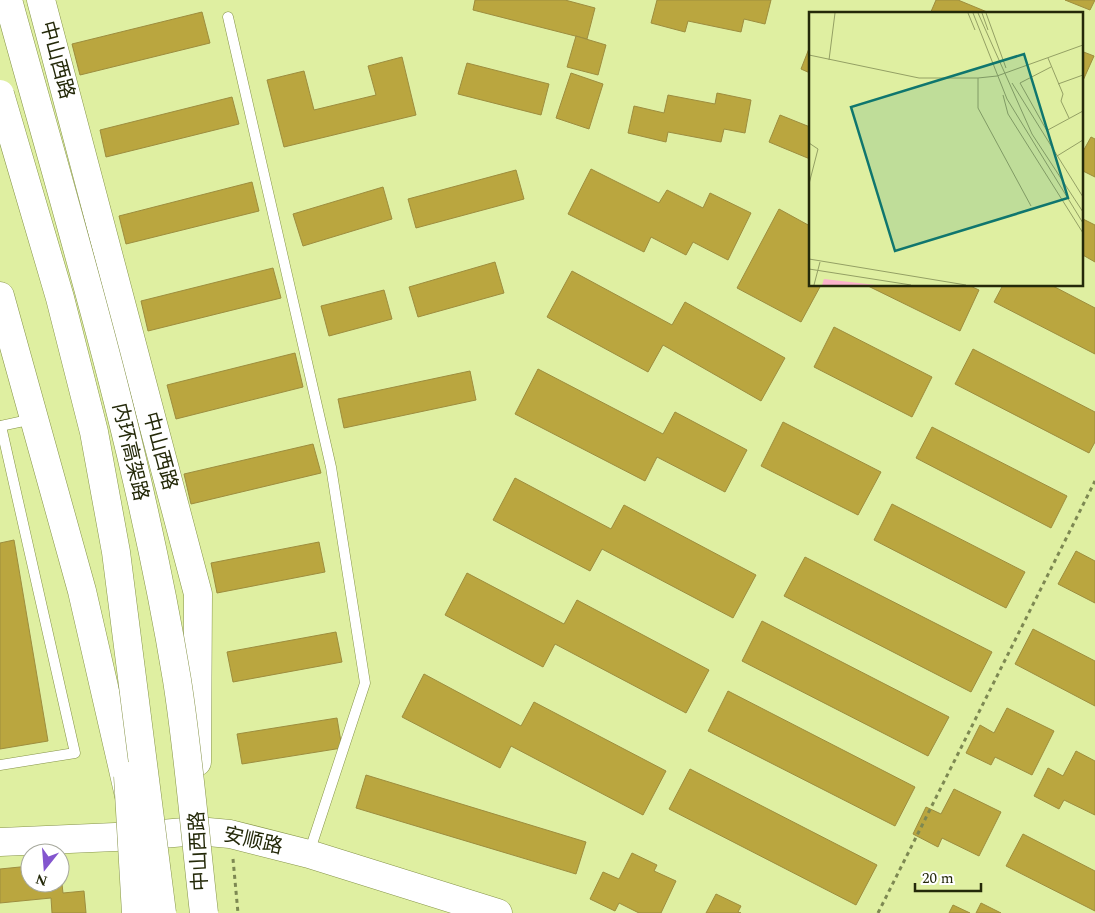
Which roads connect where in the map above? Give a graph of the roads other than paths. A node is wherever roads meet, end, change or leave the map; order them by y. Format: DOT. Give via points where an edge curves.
graph roads {
  1 [pos="8,0"];
  2 [pos="41,0"];
  3 [pos="228,17"];
  4 [pos="0,94"];
  5 [pos="0,296"];
  6 [pos="34,419"];
  7 [pos="0,426"];
  8 [pos="116,552"];
  9 [pos="0,765"];
  10 [pos="197,831"];
  11 [pos="138,836"];
  12 [pos="0,842"];
  13 [pos="309,854"];
  14 [pos="136,913"];
  15 [pos="146,913"];
  16 [pos="162,913"];
  17 [pos="204,913"];
  18 [pos="498,913"];
  1 -- 17 [label="main road, 内环高架路, bridge" via="118,399 146,522 177,680"];
  2 -- 10 [label="main road, 中山西路" via="198,594"];
  3 -- 13 [label="lane" via="331,466 364,683"];
  4 -- 8 [label="main road, 内环高架路, bridge" via="60,298 94,432"];
  5 -- 6 [label="main road"];
  6 -- 7 [label="lane"];
  6 -- 11 [label="main road" via="82,591"];
  7 -- 9 [label="lane" via="75,753"];
  8 -- 14 [label="main road, bridge"];
  8 -- 16 [label="main road, 内环高架路, bridge"];
  10 -- 11 [label="main road, 安顺路"];
  10 -- 13 [label="main road, 安顺路" via="230,834"];
  10 -- 17 [label="main road, 中山西路"];
  11 -- 12 [label="main road, 安顺路"];
  11 -- 15 [label="main road"];
  13 -- 18 [label="main road, 安顺路"];
}
